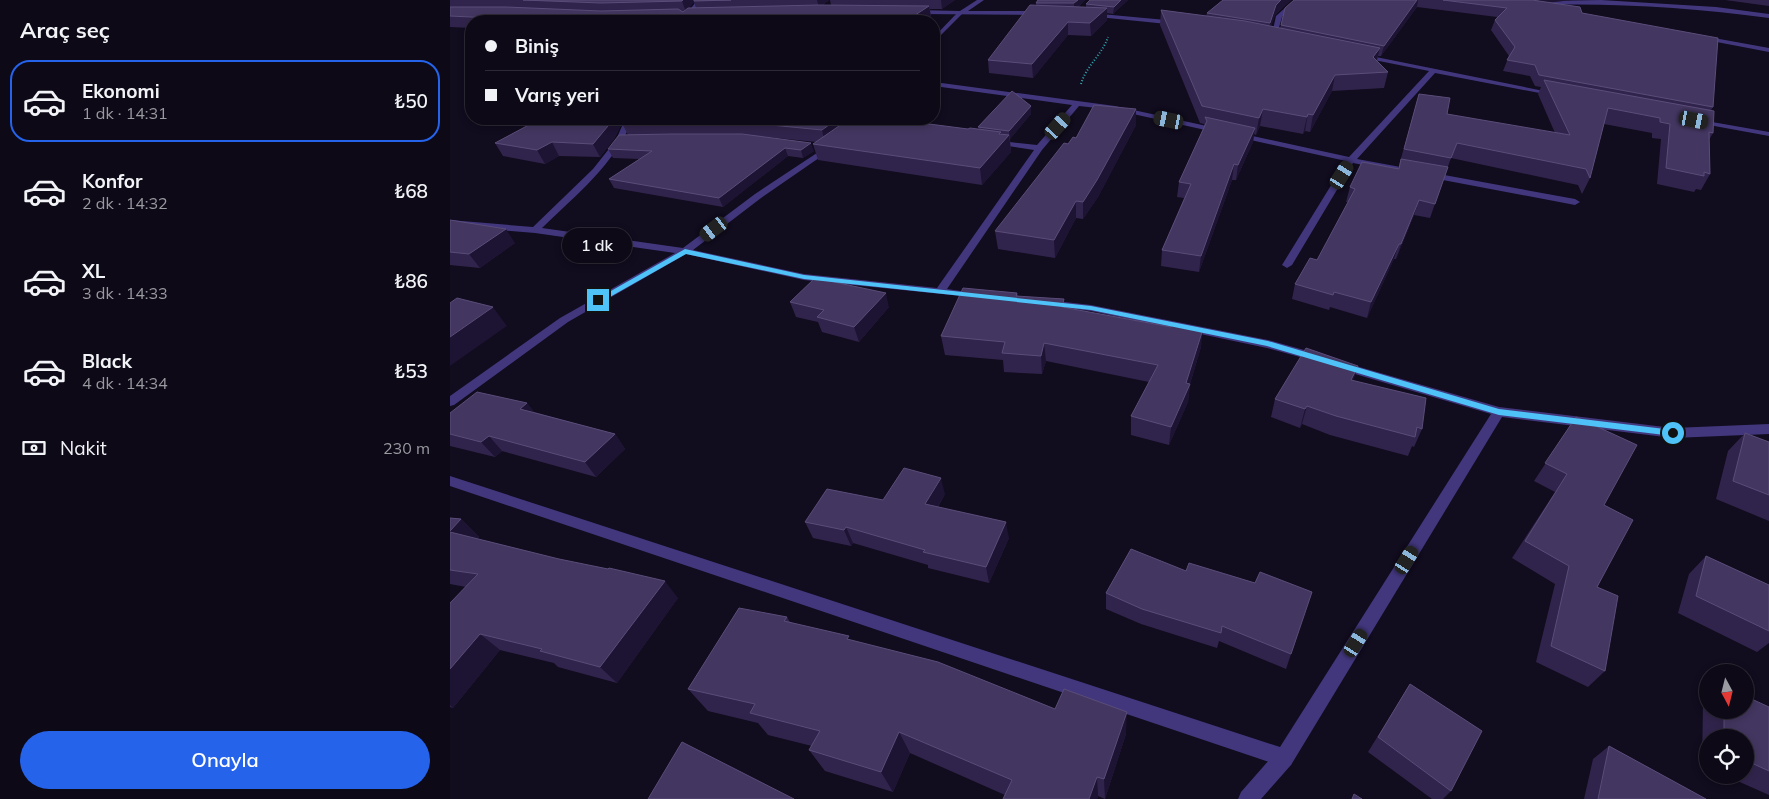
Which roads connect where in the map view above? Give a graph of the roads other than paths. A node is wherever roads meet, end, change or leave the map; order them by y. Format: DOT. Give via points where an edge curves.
graph roads {
  1 [pos="700,0"];
  2 [pos="981,0"];
  3 [pos="1297,0"];
  4 [pos="1523,5"];
  5 [pos="1532,7"];
  6 [pos="1551,10"];
  7 [pos="911,12"];
  8 [pos="960,12"];
  9 [pos="1048,13"];
  10 [pos="1085,14"];
  11 [pos="689,15"];
  12 [pos="1769,16"];
  13 [pos="1189,25"];
  14 [pos="940,34"];
  15 [pos="1264,36"];
  16 [pos="1693,36"];
  17 [pos="1273,38"];
  18 [pos="1283,40"];
  19 [pos="1769,50"];
  20 [pos="1358,56"];
  21 [pos="1432,71"];
  22 [pos="940,85"];
  23 [pos="1567,96"];
  24 [pos="1077,103"];
  25 [pos="1692,120"];
  26 [pos="628,125"];
  27 [pos="1769,134"];
  28 [pos="840,139"];
  29 [pos="982,140"];
  30 [pos="809,146"];
  31 [pos="828,148"];
  32 [pos="1039,148"];
  33 [pos="1352,160"];
  34 [pos="1575,202"];
  35 [pos="450,223"];
  36 [pos="534,230"];
  37 [pos="685,251"];
  38 [pos="1287,265"];
  39 [pos="940,292"];
  40 [pos="987,297"];
  41 [pos="1034,302"];
  42 [pos="450,402"];
  43 [pos="1499,412"];
  44 [pos="1769,430"];
  45 [pos="450,481"];
  46 [pos="1284,758"];
  47 [pos="1248,799"];
  1 -- 11 [label="street"];
  2 -- 8 [label="street"];
  3 -- 17 [label="street" via="1279,16"];
  4 -- 5 [label="street"];
  5 -- 6 [label="street"];
  5 -- 12 [label="street" via="1601,2 1716,9"];
  7 -- 8 [label="street"];
  8 -- 9 [label="street"];
  8 -- 14 [label="street"];
  10 -- 13 [label="street"];
  15 -- 17 [label="street"];
  16 -- 19 [label="street"];
  17 -- 18 [label="street"];
  20 -- 21 [label="street"];
  21 -- 23 [label="street"];
  21 -- 33 [label="street"];
  22 -- 24 [label="street"];
  24 -- 32 [label="street"];
  24 -- 33 [label="street" via="1115,108"];
  25 -- 27 [label="street"];
  26 -- 36 [label="street" via="625,140"];
  28 -- 31 [label="street"];
  29 -- 32 [label="street"];
  30 -- 31 [label="street"];
  31 -- 37 [label="street"];
  32 -- 39 [label="street"];
  33 -- 34 [label="street"];
  33 -- 38 [label="street"];
  35 -- 36 [label="street"];
  36 -- 37 [label="street"];
  37 -- 39 [label="street" via="804,277"];
  37 -- 42 [label="street" via="564,320"];
  39 -- 40 [label="street"];
  41 -- 43 [label="street" via="1091,308 1268,344"];
  43 -- 44 [label="street" via="1673,433"];
  43 -- 46 [label="street"];
  45 -- 46 [label="street"];
  46 -- 47 [label="street"];
}
